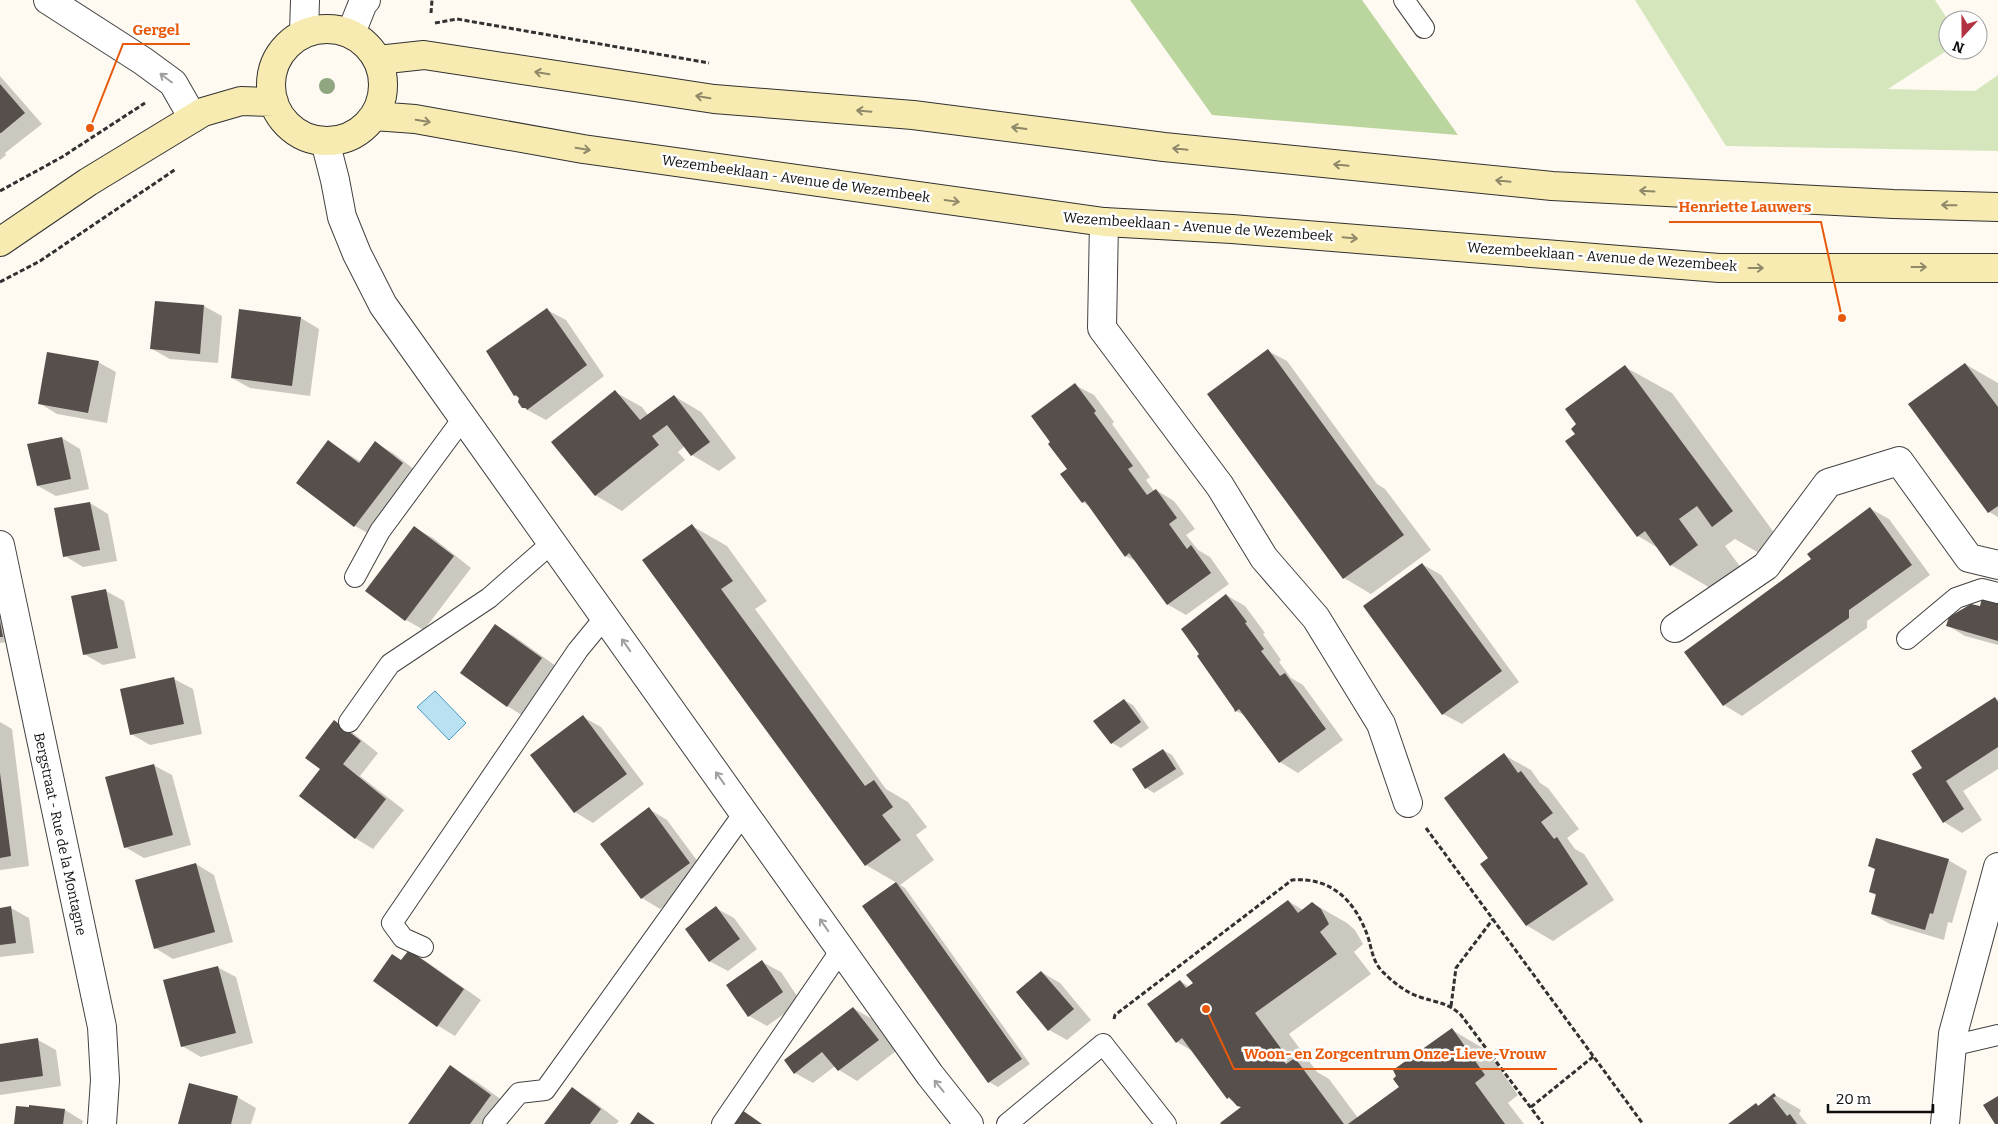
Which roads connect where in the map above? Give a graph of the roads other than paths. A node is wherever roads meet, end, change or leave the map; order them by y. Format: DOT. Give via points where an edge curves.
graph roads {
  1 [pos="48,0"];
  2 [pos="305,0"];
  3 [pos="366,0"];
  4 [pos="1404,0"];
  5 [pos="1424,28"];
  6 [pos="304,33"];
  7 [pos="351,33"];
  8 [pos="378,60"];
  9 [pos="274,102"];
  10 [pos="374,116"];
  11 [pos="193,118"];
  12 [pos="325,141"];
  13 [pos="1998,207"];
  14 [pos="1104,222"];
  15 [pos="0,242"];
  16 [pos="1998,268"];
  17 [pos="464,417"];
  18 [pos="553,542"];
  19 [pos="0,545"];
  20 [pos="1998,565"];
  21 [pos="355,577"];
  22 [pos="1998,593"];
  23 [pos="606,616"];
  24 [pos="1675,628"];
  25 [pos="1907,639"];
  26 [pos="11,653"];
  27 [pos="349,722"];
  28 [pos="1408,803"];
  29 [pos="744,813"];
  30 [pos="1998,867"];
  31 [pos="422,947"];
  32 [pos="841,950"];
  33 [pos="1998,1034"];
  34 [pos="1951,1046"];
  35 [pos="102,1124"];
  36 [pos="493,1124"];
  37 [pos="722,1124"];
  38 [pos="969,1124"];
  39 [pos="1007,1124"];
  40 [pos="1166,1124"];
  41 [pos="1945,1124"];
  11 -- 1 [label="street, one-way" via="173,83"];
  2 -- 6 [label="street"];
  3 -- 7 [label="street"];
  4 -- 5 [label="lane"];
  6 -- 7 [label="main road" via="328,28"];
  6 -- 9 [label="main road" via="288,44 277,59 271,77"];
  7 -- 8 [label="main road" via="367,44"];
  8 -- 10 [label="main road" via="384,78 382,98"];
  13 -- 8 [label="main road, one-way" via="1552,186 1164,147 913,115 714,99 424,55"];
  9 -- 11 [label="main road" via="241,101"];
  9 -- 12 [label="main road" via="288,126 305,136"];
  10 -- 12 [label="main road" via="361,130 344,139"];
  10 -- 14 [label="main road, Wezembeeklaan - Avenue de Wezembeek, one-way" via="415,119 583,149"];
  11 -- 15 [label="main road" via="88,182"];
  12 -- 17 [label="street" via="342,217 357,254 384,305"];
  14 -- 16 [label="main road, Wezembeeklaan - Avenue de Wezembeek, one-way" via="1232,229 1719,268"];
  14 -- 28 [label="street" via="1102,328 1220,486 1264,558 1316,618 1381,724"];
  17 -- 18 [label="street"];
  17 -- 21 [label="lane" via="380,531"];
  18 -- 23 [label="street"];
  18 -- 27 [label="lane" via="489,598 390,664"];
  19 -- 26 [label="street, Bergstraat - Rue de la Montagne"];
  20 -- 24 [label="street" via="1969,558 1899,461 1828,483 1766,566"];
  22 -- 25 [label="lane" via="1982,589 1956,598"];
  29 -- 23 [label="street, one-way"];
  23 -- 31 [label="lane" via="578,650 392,923 403,938"];
  26 -- 35 [label="street, Bergstraat - Rue de la Montagne" via="102,1027 105,1080"];
  32 -- 29 [label="street, one-way"];
  29 -- 36 [label="lane" via="545,1090 519,1093"];
  30 -- 34 [label="street"];
  32 -- 37 [label="lane"];
  38 -- 32 [label="street, one-way"];
  33 -- 34 [label="lane"];
  34 -- 41 [label="street"];
  39 -- 40 [label="lane" via="1103,1044"];
}
